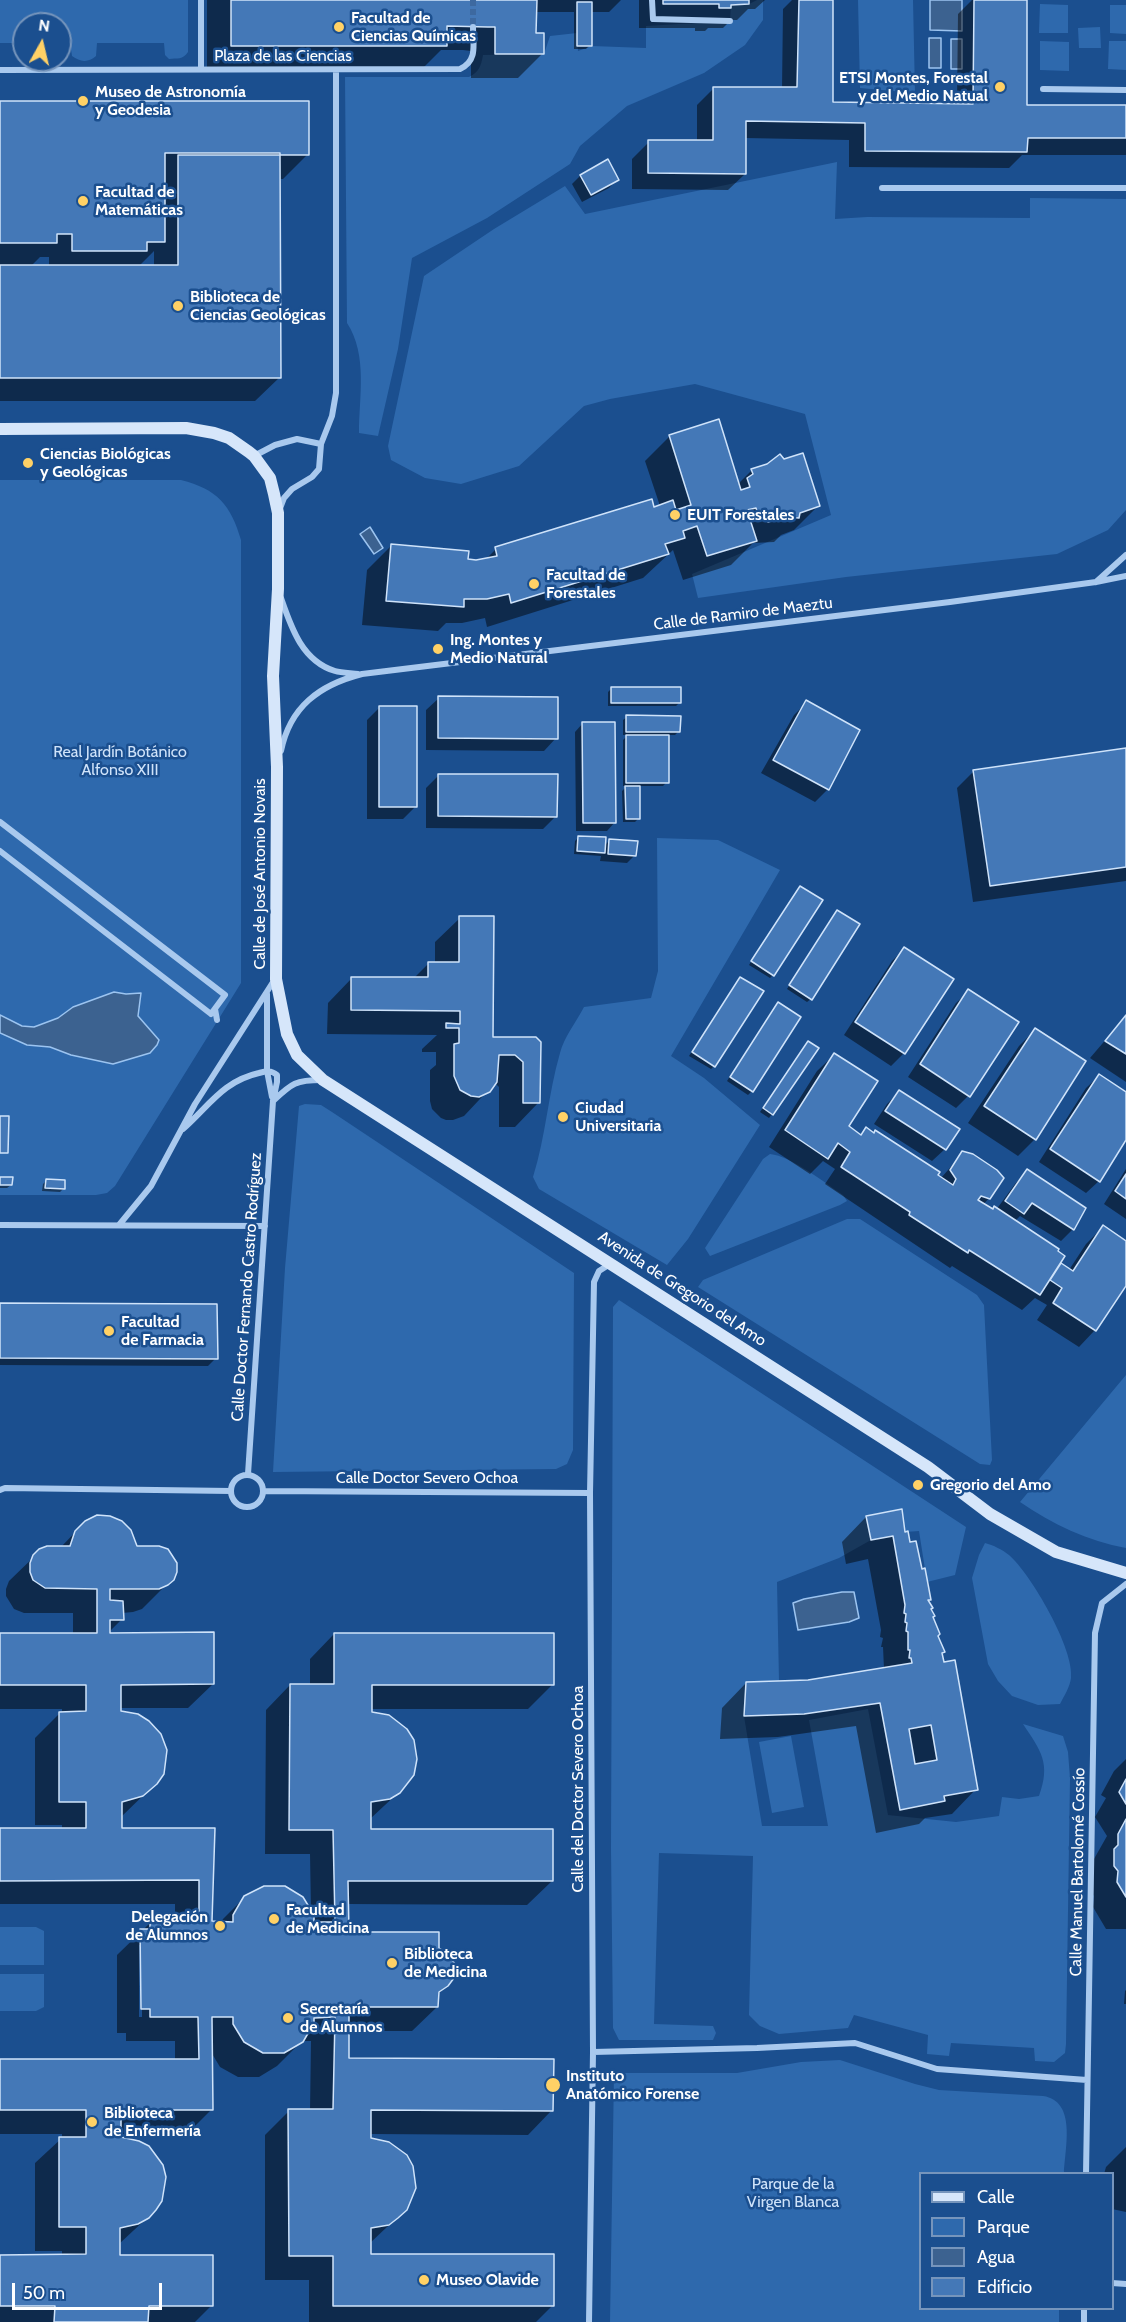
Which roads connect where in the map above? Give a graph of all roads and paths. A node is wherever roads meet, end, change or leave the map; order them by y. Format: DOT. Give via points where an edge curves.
graph roads {
  1 [pos="201,0"];
  2 [pos="652,0"];
  3 [pos="730,21"];
  4 [pos="473,27"];
  5 [pos="201,69"];
  6 [pos="0,70"];
  7 [pos="336,70"];
  8 [pos="1043,89"];
  9 [pos="1126,90"];
  10 [pos="882,188"];
  11 [pos="1126,188"];
  12 [pos="0,429"];
  13 [pos="321,444"];
  14 [pos="254,456"];
  15 [pos="278,513"];
  16 [pos="1126,555"];
  17 [pos="1126,576"];
  18 [pos="1096,582"];
  19 [pos="278,589"];
  20 [pos="362,674"];
  21 [pos="277,767"];
  22 [pos="0,822"];
  23 [pos="0,850"];
  24 [pos="276,979"];
  25 [pos="267,993"];
  26 [pos="215,1009"];
  27 [pos="217,1020"];
  28 [pos="267,1071"];
  29 [pos="323,1080"];
  30 [pos="273,1101"];
  31 [pos="183,1130"];
  32 [pos="0,1225"];
  33 [pos="119,1225"];
  34 [pos="265,1226"];
  35 [pos="612,1263"];
  36 [pos="248,1474"];
  37 [pos="0,1490"];
  38 [pos="231,1491"];
  39 [pos="264,1491"];
  40 [pos="590,1493"];
  41 [pos="1126,1574"];
  42 [pos="1126,1584"];
  43 [pos="593,2052"];
  44 [pos="1087,2080"];
  45 [pos="1086,2172"];
  46 [pos="589,2322"];
  1 -- 5 [label="street, Plaza de las Ciencias"];
  2 -- 3 [label="street" via="653,20"];
  4 -- 7 [label="street, Plaza de las Ciencias" via="472,57 469,65 460,69"];
  5 -- 6 [label="street, Plaza de las Ciencias"];
  5 -- 7 [label="street, Plaza de las Ciencias"];
  7 -- 13 [label="street" via="336,393"];
  8 -- 9 [label="street"];
  10 -- 11 [label="street"];
  12 -- 14 [label="street, Calle de José Antonio Novais" via="186,428 229,438"];
  13 -- 14 [label="street" via="297,439"];
  13 -- 15 [label="street" via="319,469 292,489"];
  14 -- 15 [label="street, Calle de José Antonio Novais" via="270,478"];
  15 -- 19 [label="street, Calle de José Antonio Novais"];
  16 -- 18 [label="street"];
  17 -- 18 [label="street, Calle de Ramiro de Maeztu"];
  18 -- 20 [label="street, Calle de Ramiro de Maeztu"];
  19 -- 20 [label="street, Calle de Ramiro de Maeztu" via="291,627 313,659 334,671"];
  19 -- 21 [label="street, Calle de José Antonio Novais" via="273,676"];
  20 -- 21 [label="street, Calle de Ramiro de Maeztu" via="339,680 302,706 285,730"];
  21 -- 24 [label="street, Calle de José Antonio Novais"];
  22 -- 26 [label="street" via="225,995"];
  23 -- 26 [label="street" via="211,1014"];
  24 -- 25 [label="street, Calle de José Antonio Novais"];
  24 -- 29 [label="street, Avenida de Gregorio del Amo" via="287,1034 297,1055"];
  25 -- 28 [label="street, Calle Doctor Fernando Castro Rodríguez"];
  25 -- 31 [label="street, Calle de José Antonio Novais" via="195,1104"];
  26 -- 27 [label="street"];
  28 -- 30 [label="street, Calle Doctor Fernando Castro Rodríguez"];
  28 -- 31 [label="street" via="242,1077 221,1090"];
  29 -- 30 [label="street" via="302,1080"];
  29 -- 35 [label="street, Avenida de Gregorio del Amo"];
  30 -- 34 [label="street, Calle Doctor Fernando Castro Rodríguez"];
  31 -- 33 [label="street, Calle de José Antonio Novais" via="151,1186"];
  32 -- 33 [label="street"];
  33 -- 34 [label="street"];
  34 -- 36 [label="street, Calle Doctor Fernando Castro Rodríguez"];
  35 -- 40 [label="street, Calle del Doctor Severo Ochoa" via="599,1271 594,1282"];
  35 -- 41 [label="street, Avenida de Gregorio del Amo" via="928,1467 990,1514 1056,1552"];
  36 -- 38 [label="street" via="238,1477"];
  36 -- 39 [label="street" via="261,1482"];
  37 -- 38 [label="street"];
  38 -- 39 [label="street" via="234,1500 247,1507 261,1501"];
  39 -- 40 [label="street, Calle Doctor Severo Ochoa"];
  40 -- 43 [label="street, Calle del Doctor Severo Ochoa"];
  42 -- 44 [label="street, Calle Manuel Bartolomé Cossío" via="1102,1603 1095,1633"];
  43 -- 44 [label="street" via="855,2043 937,2069"];
  43 -- 46 [label="street, Calle del Doctor Severo Ochoa"];
  44 -- 45 [label="street, Calle Manuel Bartolomé Cossío"];
}
